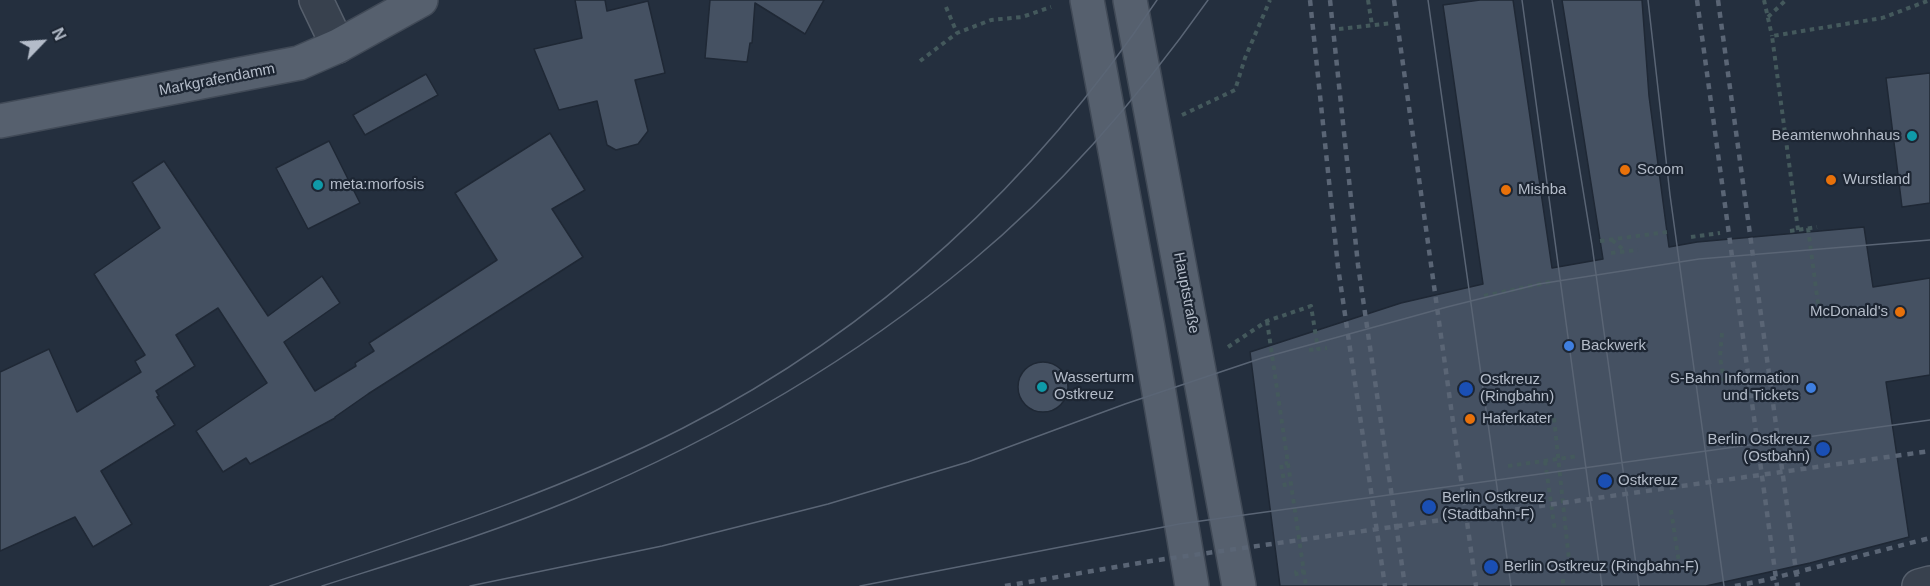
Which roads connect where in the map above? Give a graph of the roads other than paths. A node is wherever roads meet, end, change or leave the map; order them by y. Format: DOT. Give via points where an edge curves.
graph roads {
  1 [pos="316,0"];
  2 [pos="420,0"];
  3 [pos="1087,0"];
  4 [pos="1130,0"];
  5 [pos="338,46"];
  6 [pos="0,121"];
  7 [pos="1930,583"];
  8 [pos="1192,586"];
  9 [pos="1239,586"];
  10 [pos="1919,586"];
  1 -- 5 [label="street"];
  2 -- 5 [label="main road, Markgrafendamm"];
  3 -- 8 [label="main road"];
  4 -- 9 [label="main road, Hauptstraße"];
  5 -- 6 [label="main road, Markgrafendamm" via="285,67"];
  7 -- 10 [label="street"];
}
